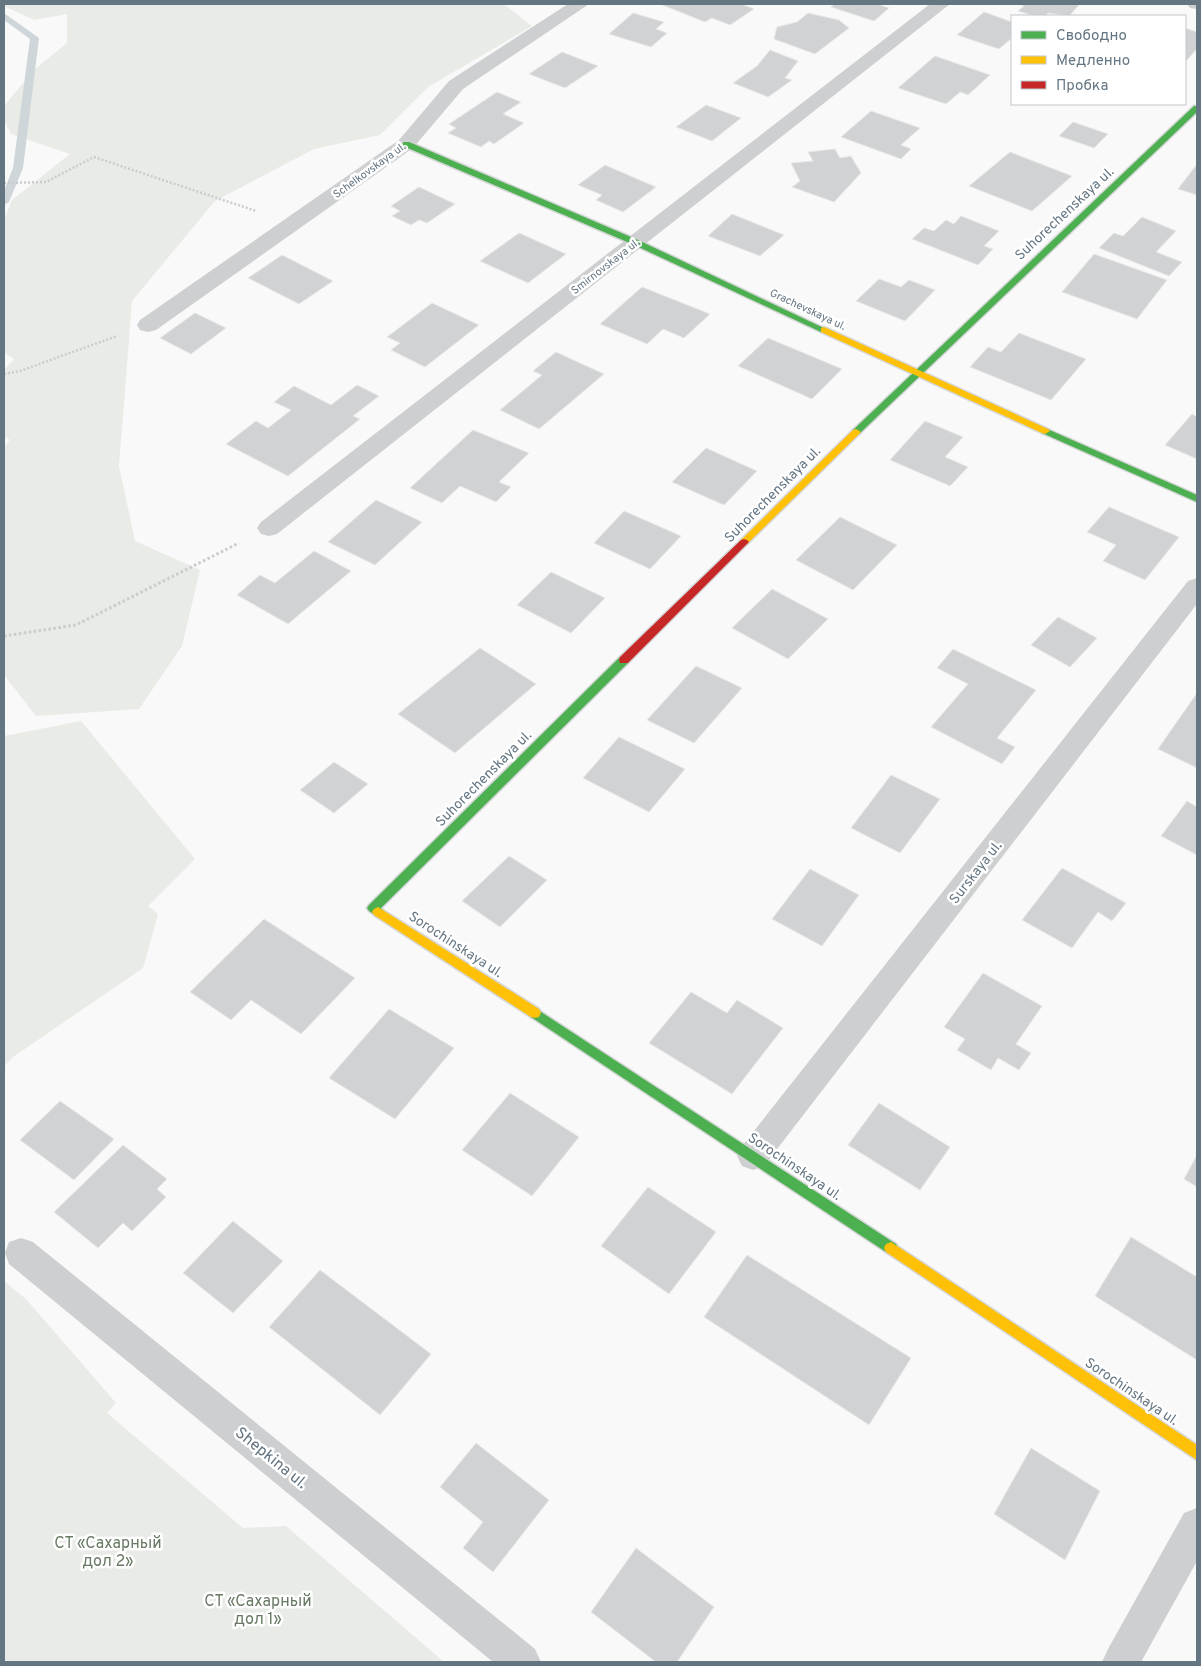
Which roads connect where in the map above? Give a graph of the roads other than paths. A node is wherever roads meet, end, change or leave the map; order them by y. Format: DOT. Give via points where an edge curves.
graph roads {
  1 [pos="580,4"];
  2 [pos="941,4"];
  3 [pos="1197,108"];
  4 [pos="406,144"];
  5 [pos="635,242"];
  6 [pos="148,325"];
  7 [pos="916,373"];
  8 [pos="1197,499"];
  9 [pos="269,528"];
  10 [pos="1197,587"];
  11 [pos="373,908"];
  12 [pos="753,1156"];
  13 [pos="21,1253"];
  14 [pos="1197,1453"];
  15 [pos="1197,1526"];
  16 [pos="522,1662"];
  17 [pos="1121,1662"];
  1 -- 4 [label="street, Schelkovskaya ul." via="456,85"];
  2 -- 5 [label="street, Smirnovskaya ul."];
  3 -- 7 [label="street, Suhorechenskaya ul."];
  4 -- 5 [label="street, Grachevskaya ul."];
  4 -- 6 [label="street, Schelkovskaya ul."];
  5 -- 7 [label="street, Grachevskaya ul."];
  5 -- 9 [label="street, Smirnovskaya ul."];
  7 -- 8 [label="street, Grachevskaya ul."];
  7 -- 11 [label="street, Suhorechenskaya ul."];
  10 -- 12 [label="street, Surskaya ul."];
  11 -- 12 [label="street, Sorochinskaya ul."];
  12 -- 14 [label="street, Sorochinskaya ul."];
  13 -- 16 [label="street, Shepkina ul."];
  15 -- 17 [label="street"];
}
